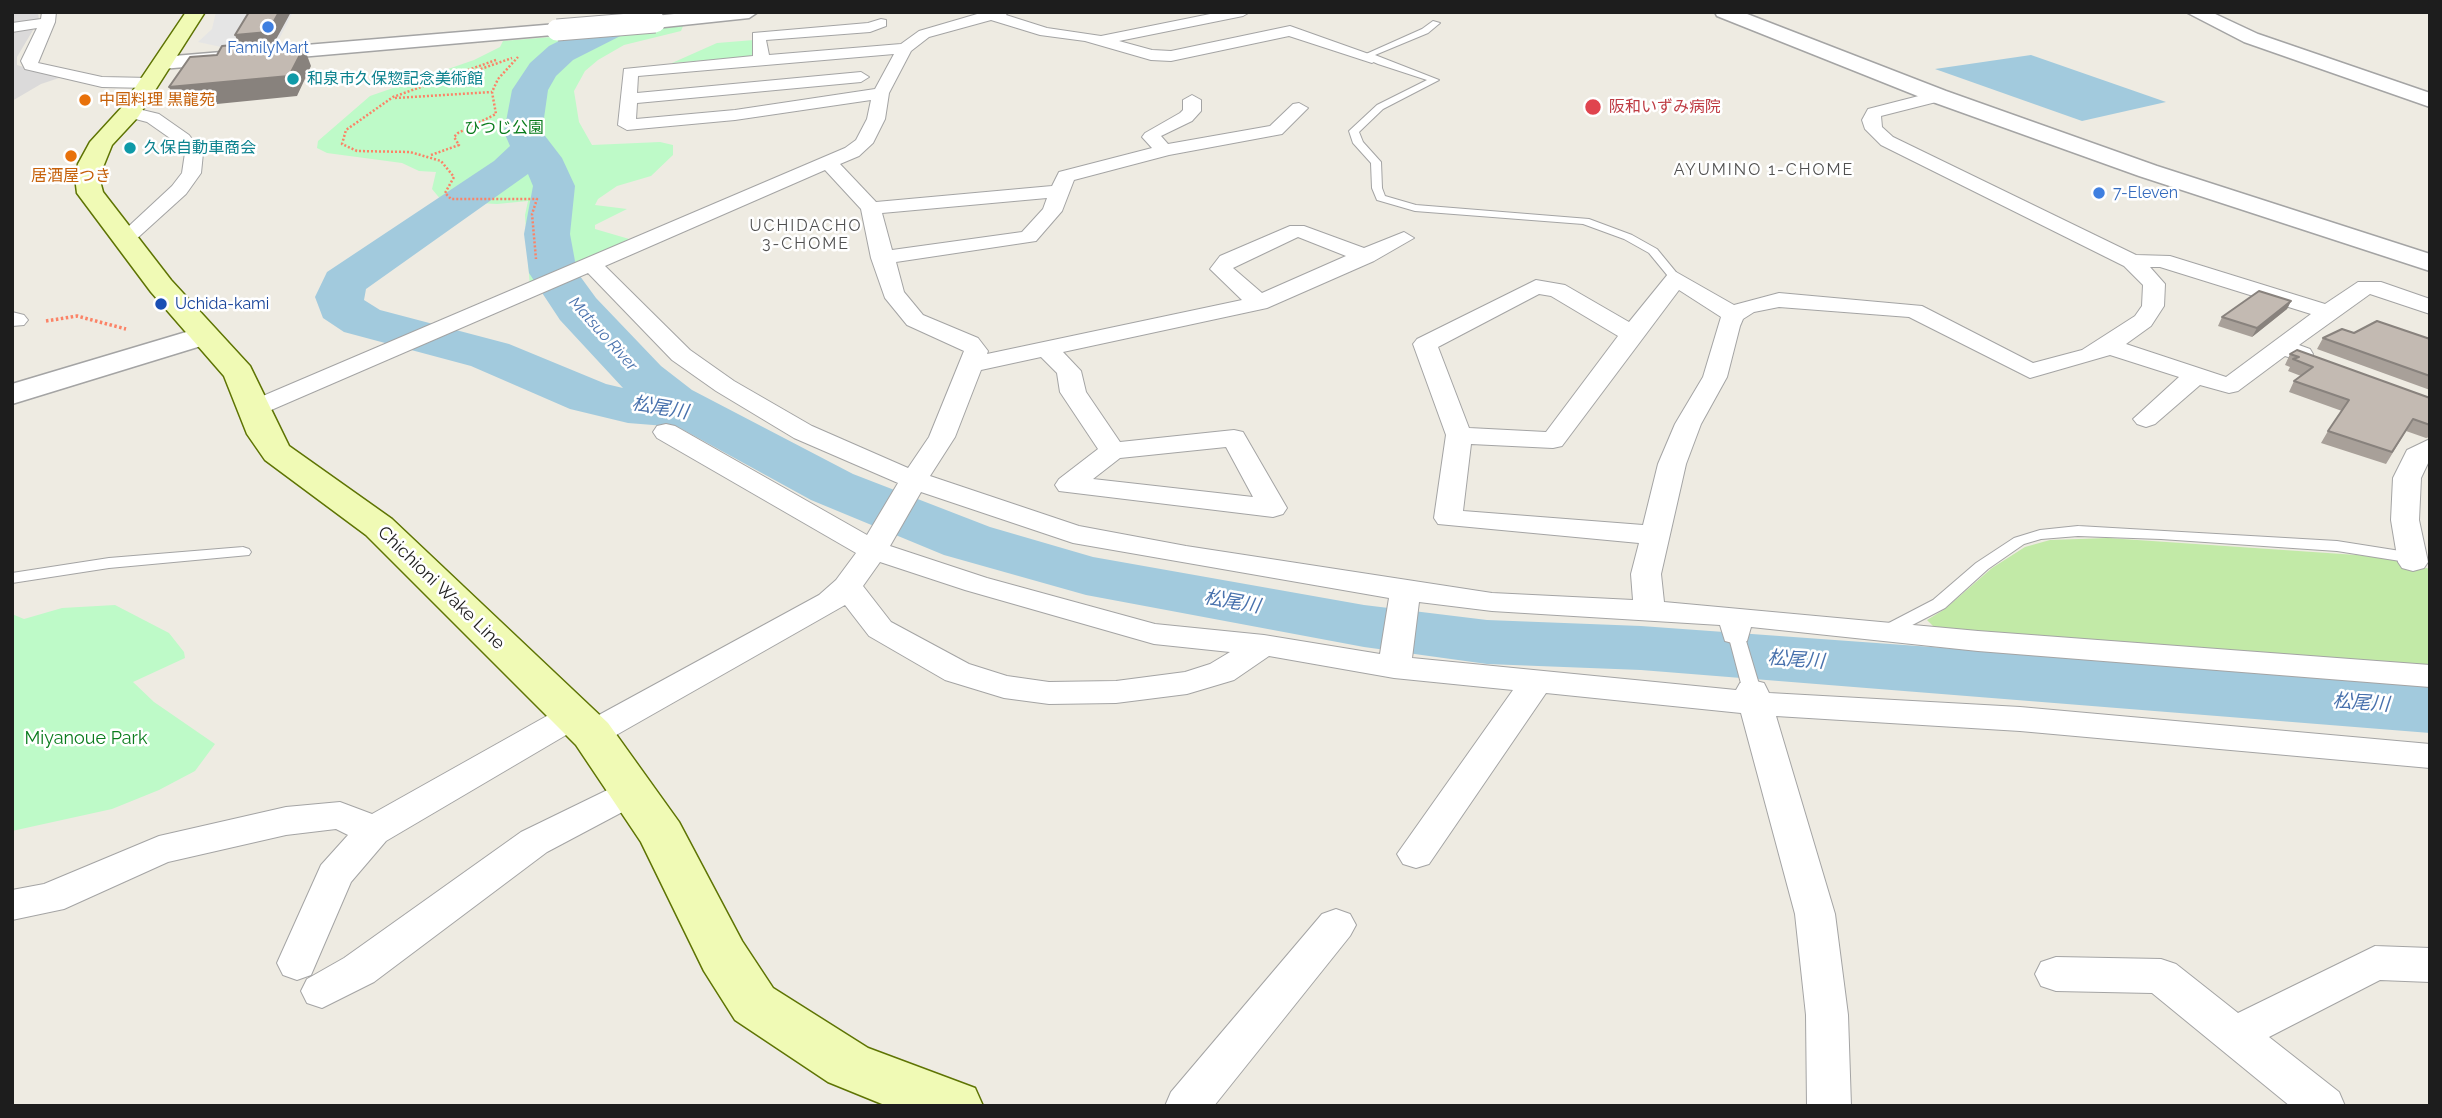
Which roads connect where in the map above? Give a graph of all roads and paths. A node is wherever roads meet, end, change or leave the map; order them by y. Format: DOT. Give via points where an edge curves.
graph roads {
  1 [pos="196,12"];
  2 [pos="749,12"];
  3 [pos="842,12"];
  4 [pos="1243,12"];
  5 [pos="1724,12"];
  6 [pos="1749,12"];
  7 [pos="2195,12"];
  8 [pos="996,14"];
  9 [pos="49,17"];
  10 [pos="1436,23"];
  11 [pos="892,26"];
  12 [pos="12,28"];
  13 [pos="524,32"];
  14 [pos="924,34"];
  15 [pos="1099,41"];
  16 [pos="905,48"];
  17 [pos="522,53"];
  18 [pos="1372,58"];
  19 [pos="762,60"];
  20 [pos="162,63"];
  21 [pos="890,74"];
  22 [pos="150,83"];
  23 [pos="492,92"];
  24 [pos="881,93"];
  25 [pos="1938,96"];
  26 [pos="391,98"];
  27 [pos="628,99"];
  28 [pos="1192,100"];
  29 [pos="2430,100"];
  30 [pos="1299,108"];
  31 [pos="130,112"];
  32 [pos="1164,150"];
  33 [pos="430,156"];
  34 [pos="830,163"];
  35 [pos="1060,191"];
  36 [pos="872,208"];
  37 [pos="126,238"];
  38 [pos="1404,239"];
  39 [pos="2430,251"];
  40 [pos="1366,256"];
  41 [pos="882,258"];
  42 [pos="2132,261"];
  43 [pos="2430,263"];
  44 [pos="585,267"];
  45 [pos="1676,279"];
  46 [pos="534,280"];
  47 [pos="1259,303"];
  48 [pos="2430,307"];
  49 [pos="2328,312"];
  50 [pos="1734,315"];
  51 [pos="14,319"];
  52 [pos="136,331"];
  53 [pos="1632,334"];
  54 [pos="203,336"];
  55 [pos="2108,346"];
  56 [pos="2282,347"];
  57 [pos="1046,349"];
  58 [pos="2319,361"];
  59 [pos="970,365"];
  60 [pos="2196,375"];
  61 [pos="12,394"];
  62 [pos="253,409"];
  63 [pos="2146,419"];
  64 [pos="666,432"];
  65 [pos="1459,435"];
  66 [pos="2430,447"];
  67 [pos="1113,451"];
  68 [pos="911,485"];
  69 [pos="1653,535"];
  70 [pos="876,545"];
  71 [pos="243,552"];
  72 [pos="2419,562"];
  73 [pos="12,578"];
  74 [pos="847,587"];
  75 [pos="1404,595"];
  76 [pos="1649,611"];
  77 [pos="1735,625"];
  78 [pos="1889,630"];
  79 [pos="1264,645"];
  80 [pos="1394,664"];
  81 [pos="2430,676"];
  82 [pos="1536,681"];
  83 [pos="1754,697"];
  84 [pos="582,725"];
  85 [pos="2430,756"];
  86 [pos="632,791"];
  87 [pos="373,831"];
  88 [pos="1416,854"];
  89 [pos="12,905"];
  90 [pos="1336,925"];
  91 [pos="297,963"];
  92 [pos="2430,965"];
  93 [pos="2056,974"];
  94 [pos="323,991"];
  95 [pos="2234,1035"];
  96 [pos="954,1106"];
  97 [pos="1187,1106"];
  98 [pos="1829,1106"];
  99 [pos="2323,1106"];
  1 -- 20 [label="main road, Chichioni Wake Line"];
  2 -- 13 [label="street, bridge"];
  3 -- 11 [label="street"];
  4 -- 15 [label="street"];
  5 -- 25 [label="street"];
  6 -- 39 [label="street" via="2013,114"];
  7 -- 29 [label="street" via="2264,43"];
  8 -- 14 [label="street"];
  8 -- 15 [label="street" via="1045,32"];
  9 -- 12 [label="street"];
  9 -- 22 [label="street" via="29,61 32,66 103,82"];
  10 -- 18 [label="lane" via="1375,50"];
  11 -- 14 [label="street"];
  11 -- 19 [label="street" via="758,36"];
  13 -- 20 [label="street"];
  13 -- 26 [label="path" via="495,60"];
  14 -- 16 [label="street"];
  15 -- 18 [label="street" via="1171,56 1290,31"];
  16 -- 19 [label="street"];
  16 -- 21 [label="street"];
  17 -- 23 [label="path"];
  18 -- 45 [label="lane" via="1435,80 1380,107 1354,131 1358,143 1376,162 1381,198 1415,208 1585,222 1653,251"];
  19 -- 27 [label="street" via="630,72"];
  20 -- 22 [label="main road, Chichioni Wake Line"];
  21 -- 24 [label="street"];
  21 -- 27 [label="street"];
  22 -- 31 [label="main road, Chichioni Wake Line"];
  23 -- 26 [label="path"];
  23 -- 33 [label="path" via="496,114 458,133 454,137 459,145"];
  24 -- 27 [label="street" via="735,115 627,125"];
  24 -- 34 [label="street" via="876,119 863,143"];
  25 -- 42 [label="street" via="1874,113 1874,129 1887,141"];
  25 -- 43 [label="street" via="2148,171"];
  26 -- 33 [label="path" via="346,130 342,144 357,151"];
  28 -- 32 [label="street" via="1192,111 1186,117 1151,137"];
  30 -- 32 [label="street" via="1276,130"];
  31 -- 37 [label="main road, Chichioni Wake Line" via="102,142 87,177 90,193"];
  31 -- 37 [label="street" via="153,118 183,139 194,153 191,173 179,190"];
  32 -- 35 [label="street" via="1148,158 1066,176"];
  33 -- 46 [label="path" via="453,171 445,193 451,199 537,199 531,214"];
  34 -- 36 [label="street"];
  34 -- 44 [label="street"];
  35 -- 36 [label="street"];
  35 -- 41 [label="street" via="1052,211 1029,237"];
  36 -- 41 [label="street"];
  37 -- 54 [label="main road, Chichioni Wake Line"];
  38 -- 40 [label="street"];
  40 -- 47 [label="street"];
  40 -- 47 [label="street" via="1297,230 1227,261 1221,269"];
  41 -- 59 [label="street" via="893,293 915,320 970,343 976,351"];
  42 -- 49 [label="street" via="2162,261"];
  42 -- 55 [label="street" via="2154,284 2153,306 2143,321"];
  44 -- 46 [label="street"];
  44 -- 68 [label="street" via="681,355 725,386 803,432"];
  45 -- 50 [label="street"];
  45 -- 53 [label="street"];
  46 -- 62 [label="street" via="455,322"];
  47 -- 57 [label="street"];
  48 -- 49 [label="street" via="2366,287"];
  49 -- 56 [label="street"];
  50 -- 55 [label="street" via="1779,300 1914,311 2029,371"];
  50 -- 69 [label="street" via="1715,377 1672,464"];
  51 -- 52 [label="path" via="40,322 78,316"];
  53 -- 65 [label="street" via="1553,440"];
  53 -- 65 [label="street" via="1557,290 1535,287 1426,344"];
  54 -- 61 [label="street"];
  54 -- 62 [label="main road, Chichioni Wake Line" via="239,373"];
  55 -- 60 [label="street"];
  56 -- 58 [label="street"];
  56 -- 60 [label="street" via="2229,386"];
  57 -- 59 [label="street"];
  57 -- 67 [label="street" via="1069,371 1073,392"];
  59 -- 68 [label="street" via="942,437"];
  60 -- 63 [label="street"];
  62 -- 84 [label="main road, Chichioni Wake Line" via="277,453 379,527"];
  64 -- 70 [label="street"];
  65 -- 69 [label="street" via="1448,518"];
  66 -- 72 [label="street" via="2417,456 2407,478 2405,520"];
  67 -- 67 [label="street" via="1069,485 1273,508 1234,438"];
  68 -- 70 [label="street"];
  68 -- 75 [label="street" via="1073,534"];
  69 -- 76 [label="street" via="1646,574"];
  70 -- 74 [label="street"];
  70 -- 79 [label="street" via="976,584 1128,628"];
  71 -- 73 [label="lane" via="109,563"];
  72 -- 78 [label="lane" via="2337,546 2161,534 2078,531 2040,535 2020,541 1982,566 1939,604"];
  74 -- 79 [label="street" via="880,629 957,671 1004,687 1049,693 1116,692 1187,683 1222,672"];
  74 -- 84 [label="street" via="830,602"];
  75 -- 76 [label="street"];
  75 -- 80 [label="street"];
  76 -- 77 [label="street"];
  77 -- 78 [label="street"];
  77 -- 83 [label="lane"];
  78 -- 81 [label="street"];
  79 -- 80 [label="street"];
  80 -- 82 [label="street"];
  82 -- 83 [label="street"];
  82 -- 88 [label="street"];
  83 -- 85 [label="street"];
  83 -- 98 [label="street" via="1815,914 1828,1015"];
  84 -- 86 [label="main road, Chichioni Wake Line"];
  84 -- 87 [label="street"];
  86 -- 94 [label="street" via="534,842 359,970"];
  86 -- 96 [label="main road, Chichioni Wake Line" via="662,835 723,956 754,1004 848,1065"];
  87 -- 89 [label="street" via="340,815 286,821 159,850 50,898"];
  87 -- 91 [label="street" via="335,875"];
  90 -- 97 [label="street"];
  92 -- 95 [label="street" via="2375,963"];
  93 -- 95 [label="street" via="2161,976"];
  95 -- 99 [label="street"];
}
